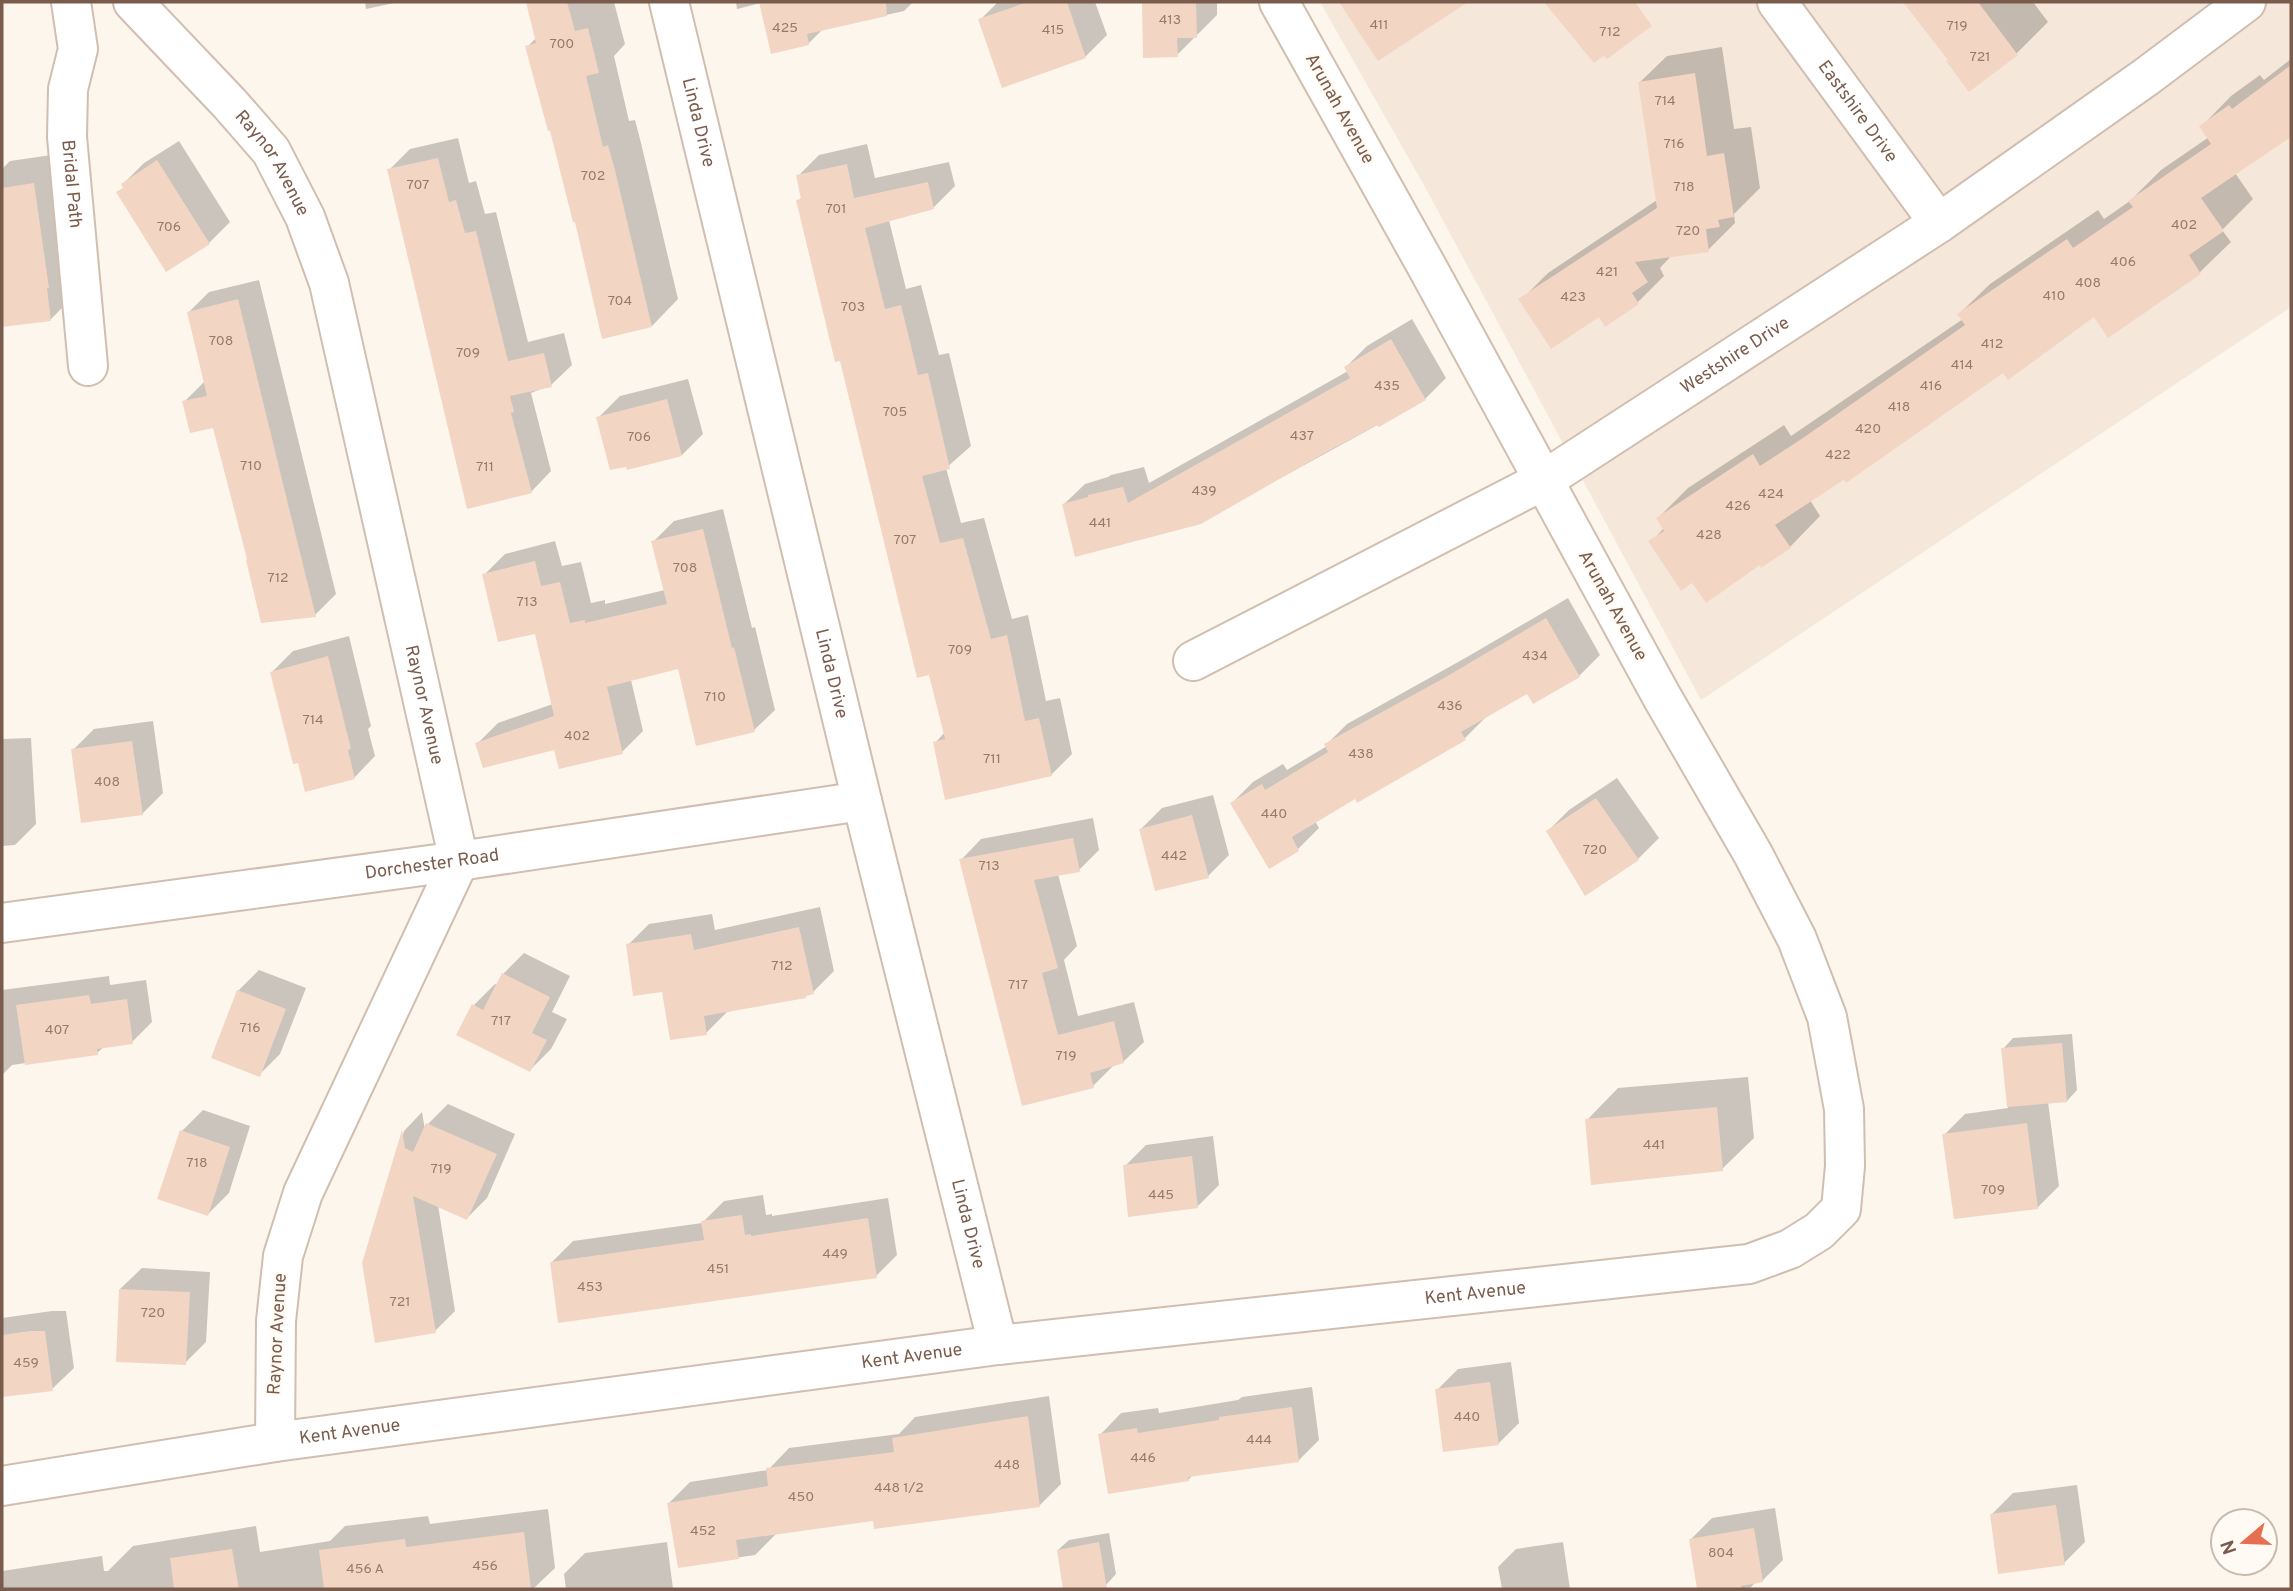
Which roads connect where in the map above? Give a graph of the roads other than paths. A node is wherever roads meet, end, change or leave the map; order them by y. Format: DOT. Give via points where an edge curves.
graph roads {
  1 [pos="71,2"];
  2 [pos="133,2"];
  3 [pos="669,2"];
  4 [pos="1279,2"];
  5 [pos="1777,2"];
  6 [pos="2246,2"];
  7 [pos="1939,223"];
  8 [pos="88,366"];
  9 [pos="1544,481"];
  10 [pos="1194,661"];
  11 [pos="862,801"];
  12 [pos="459,861"];
  13 [pos="2,923"];
  14 [pos="1819,1231"];
  15 [pos="999,1345"];
  16 [pos="275,1442"];
  17 [pos="2,1486"];
  1 -- 8 [label="street, Bridal Path" via="78,49 68,89 66,137"];
  2 -- 12 [label="street, Raynor Avenue" via="271,151 304,217 329,283"];
  3 -- 11 [label="street, Linda Drive"];
  4 -- 9 [label="street, Arunah Avenue"];
  5 -- 7 [label="street, Eastshire Drive"];
  6 -- 7 [label="street, Westshire Drive"];
  7 -- 9 [label="street, Westshire Drive"];
  9 -- 10 [label="street, Westshire Drive"];
  9 -- 14 [label="street, Arunah Avenue" via="1753,854 1797,939 1827,1017 1844,1109 1845,1166 1842,1209"];
  11 -- 12 [label="street, Dorchester Road"];
  11 -- 15 [label="street, Linda Drive"];
  12 -- 13 [label="street, Dorchester Road"];
  12 -- 16 [label="street, Raynor Avenue" via="303,1193 283,1256 276,1321"];
  14 -- 15 [label="street, Kent Avenue" via="1749,1264"];
  15 -- 16 [label="street, Kent Avenue"];
  16 -- 17 [label="street, Kent Avenue"];
}
